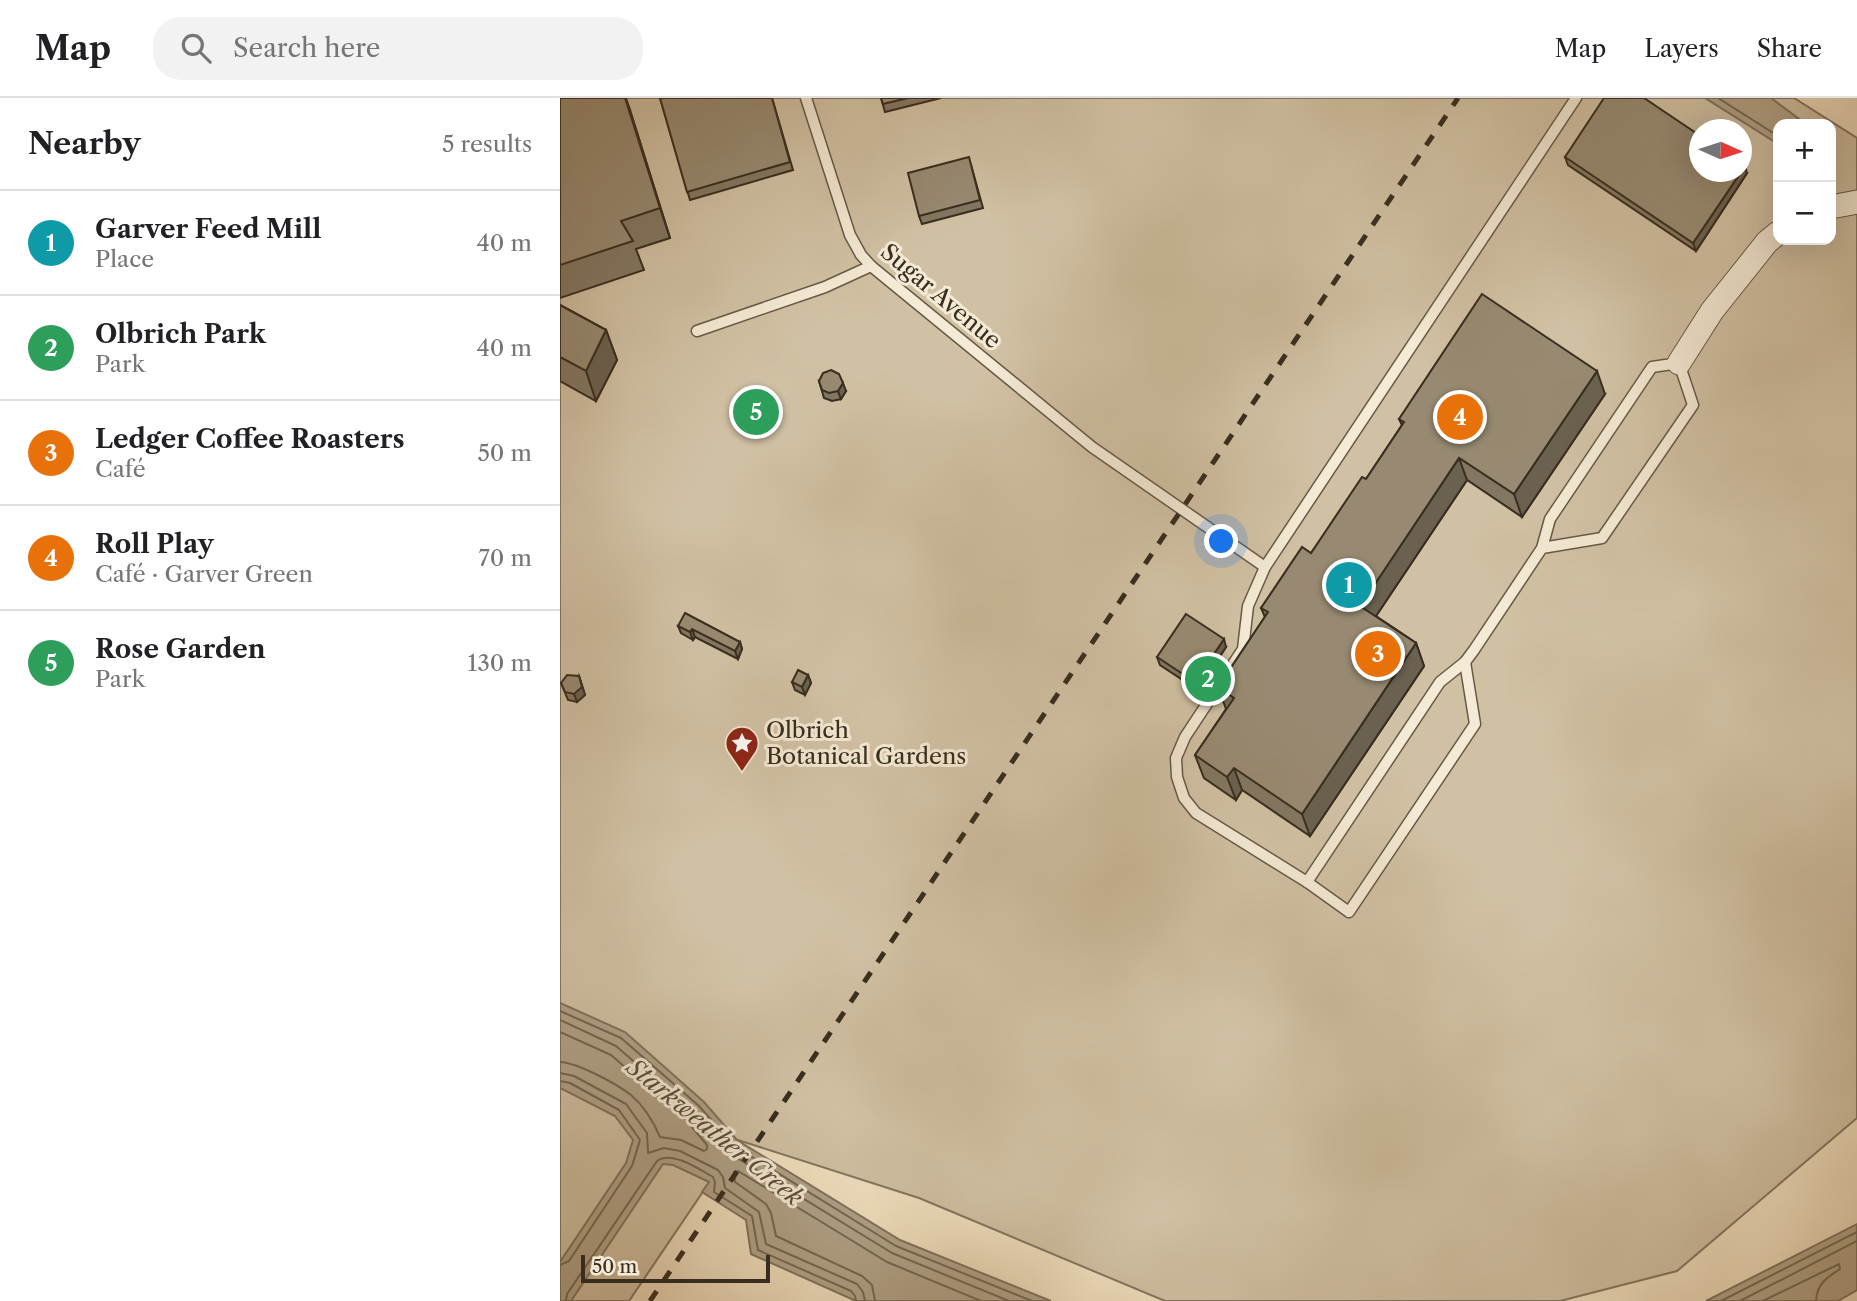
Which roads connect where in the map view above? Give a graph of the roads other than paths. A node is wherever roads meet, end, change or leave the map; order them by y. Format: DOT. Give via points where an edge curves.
graph roads {
  1 [pos="806,98"];
  2 [pos="1576,98"];
  3 [pos="1857,202"];
  4 [pos="1836,206"];
  5 [pos="1773,237"];
  6 [pos="871,266"];
  7 [pos="697,331"];
  8 [pos="1679,363"];
  9 [pos="1542,548"];
  10 [pos="1265,567"];
  11 [pos="1465,662"];
  12 [pos="1307,882"];
  1 -- 6 [label="lane, Sugar Avenue" via="850,235"];
  2 -- 10 [label="lane"];
  3 -- 4 [label="street"];
  5 -- 8 [label="street" via="1712,311"];
  6 -- 7 [label="lane" via="825,287"];
  6 -- 10 [label="lane, Sugar Avenue" via="1092,447"];
  8 -- 9 [label="lane" via="1651,367 1550,519"];
  8 -- 9 [label="lane" via="1693,405 1602,538"];
  9 -- 11 [label="lane"];
  10 -- 12 [label="lane" via="1248,606 1243,649 1185,737 1176,758 1177,777 1184,798 1196,813"];
  11 -- 12 [label="lane" via="1440,682"];
  11 -- 12 [label="lane" via="1475,724 1349,912"];
}
